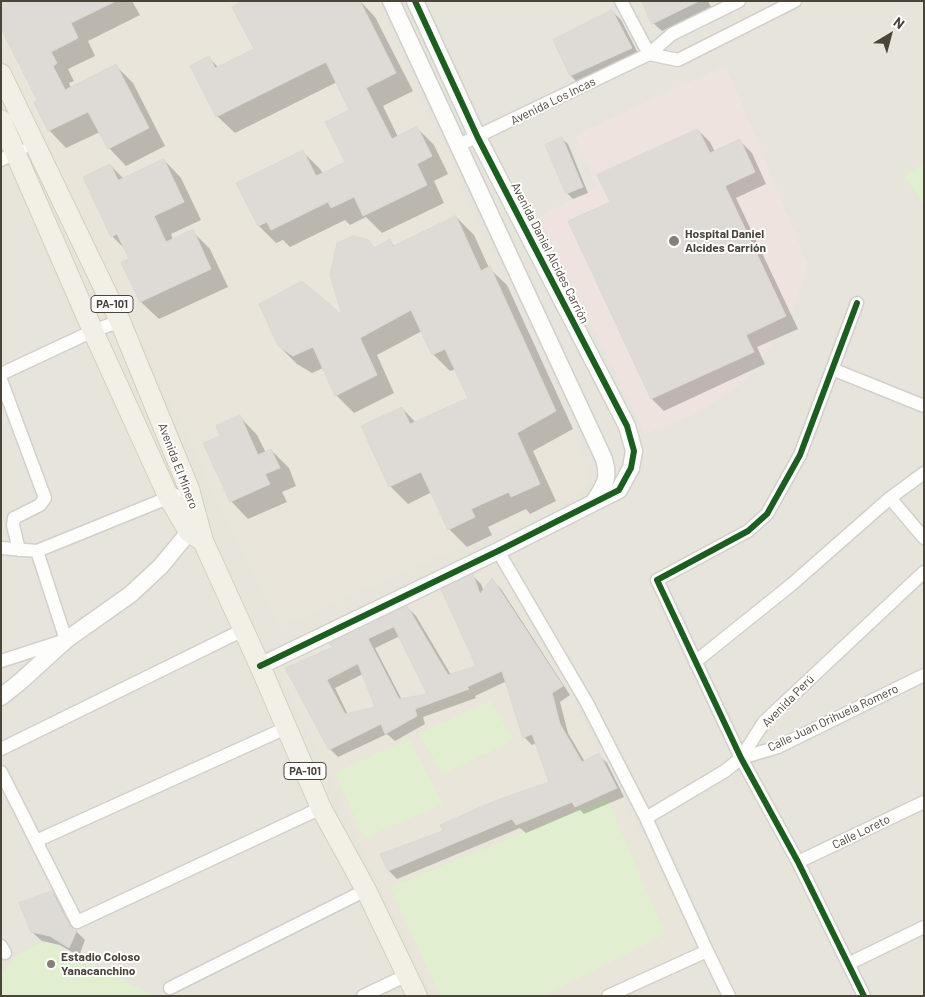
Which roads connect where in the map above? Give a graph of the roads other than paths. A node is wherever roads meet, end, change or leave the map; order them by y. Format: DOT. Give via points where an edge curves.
graph roads {
  1 [pos="391,1"];
  2 [pos="415,1"];
  3 [pos="620,1"];
  4 [pos="739,1"];
  5 [pos="795,1"];
  6 [pos="649,54"];
  7 [pos="442,61"];
  8 [pos="422,69"];
  9 [pos="1,74"];
  10 [pos="1,120"];
  11 [pos="478,138"];
  12 [pos="35,143"];
  13 [pos="457,146"];
  14 [pos="9,156"];
  15 [pos="857,303"];
  16 [pos="120,321"];
  17 [pos="93,331"];
  18 [pos="832,369"];
  19 [pos="1,374"];
  20 [pos="1,380"];
  21 [pos="924,406"];
  22 [pos="924,473"];
  23 [pos="189,488"];
  24 [pos="169,498"];
  25 [pos="890,498"];
  26 [pos="594,502"];
  27 [pos="197,532"];
  28 [pos="924,538"];
  29 [pos="1,548"];
  30 [pos="19,550"];
  31 [pos="37,551"];
  32 [pos="498,551"];
  33 [pos="924,572"];
  34 [pos="243,630"];
  35 [pos="66,640"];
  36 [pos="1,661"];
  37 [pos="695,662"];
  38 [pos="260,666"];
  39 [pos="924,675"];
  40 [pos="1,697"];
  41 [pos="286,728"];
  42 [pos="1,749"];
  43 [pos="741,758"];
  44 [pos="1,772"];
  45 [pos="924,802"];
  46 [pos="321,808"];
  47 [pos="646,818"];
  48 [pos="36,841"];
  49 [pos="798,862"];
  50 [pos="366,890"];
  51 [pos="924,927"];
  52 [pos="707,951"];
  53 [pos="848,964"];
  54 [pos="407,975"];
  55 [pos="170,988"];
  56 [pos="363,996"];
  57 [pos="417,996"];
  58 [pos="608,996"];
  59 [pos="729,996"];
  60 [pos="864,996"];
  1 -- 8 [label="street"];
  2 -- 7 [label="street, Avenida Daniel Alcides Carrión"];
  3 -- 6 [label="street"];
  4 -- 6 [label="street, Avenida Los Incas" via="672,34"];
  5 -- 6 [label="street" via="678,60"];
  6 -- 11 [label="street, Avenida Los Incas"];
  7 -- 8 [label="street"];
  7 -- 11 [label="street, Avenida Daniel Alcides Carrión"];
  8 -- 13 [label="street"];
  9 -- 12 [label="main road, Avenida El Minero / PA-101"];
  10 -- 14 [label="main road, Avenida El Minero / PA-101"];
  11 -- 13 [label="street, Avenida Los Incas"];
  11 -- 26 [label="street, Avenida Daniel Alcides Carrión" via="627,426 634,451 631,468 619,490"];
  12 -- 14 [label="street"];
  12 -- 16 [label="main road, Avenida El Minero / PA-101"];
  13 -- 26 [label="street" via="604,459 608,471 605,484"];
  14 -- 17 [label="main road, Avenida El Minero / PA-101"];
  15 -- 18 [label="street"];
  16 -- 17 [label="street"];
  16 -- 23 [label="main road, Avenida El Minero / PA-101"];
  17 -- 19 [label="street"];
  17 -- 24 [label="main road, Avenida El Minero / PA-101"];
  18 -- 21 [label="street"];
  18 -- 37 [label="street" via="800,455 767,514 748,531 657,580"];
  20 -- 30 [label="street" via="45,498 40,505 14,518"];
  22 -- 25 [label="street"];
  23 -- 24 [label="street"];
  23 -- 27 [label="main road, Avenida El Minero / PA-101"];
  24 -- 27 [label="main road, Avenida El Minero / PA-101"];
  24 -- 31 [label="street"];
  25 -- 28 [label="street"];
  25 -- 37 [label="street" via="791,585"];
  26 -- 32 [label="street, Avenida Daniel Alcides Carrión"];
  27 -- 34 [label="main road, PA-101"];
  27 -- 35 [label="street" via="131,594"];
  29 -- 30 [label="street"];
  30 -- 31 [label="street"];
  31 -- 35 [label="street"];
  32 -- 38 [label="street, Avenida Daniel Alcides Carrión"];
  32 -- 47 [label="street" via="587,703"];
  33 -- 43 [label="street, Avenida Perú" via="764,722"];
  34 -- 38 [label="main road, PA-101"];
  34 -- 42 [label="street"];
  35 -- 36 [label="street"];
  35 -- 40 [label="street"];
  37 -- 43 [label="street"];
  38 -- 41 [label="main road, PA-101"];
  39 -- 43 [label="street, Calle Juan Orihuela Romero" via="778,747"];
  41 -- 46 [label="main road, PA-101"];
  41 -- 48 [label="street"];
  43 -- 47 [label="street, Avenida Perú"];
  43 -- 49 [label="street"];
  44 -- 48 [label="street"];
  45 -- 49 [label="street, Calle Loreto"];
  46 -- 48 [label="street" via="77,922"];
  46 -- 50 [label="main road, PA-101"];
  47 -- 52 [label="street"];
  49 -- 53 [label="street"];
  50 -- 54 [label="main road, PA-101"];
  50 -- 55 [label="street"];
  51 -- 53 [label="street"];
  52 -- 58 [label="street"];
  52 -- 59 [label="street"];
  53 -- 60 [label="street"];
  54 -- 56 [label="street"];
  54 -- 57 [label="main road, PA-101"];
}
